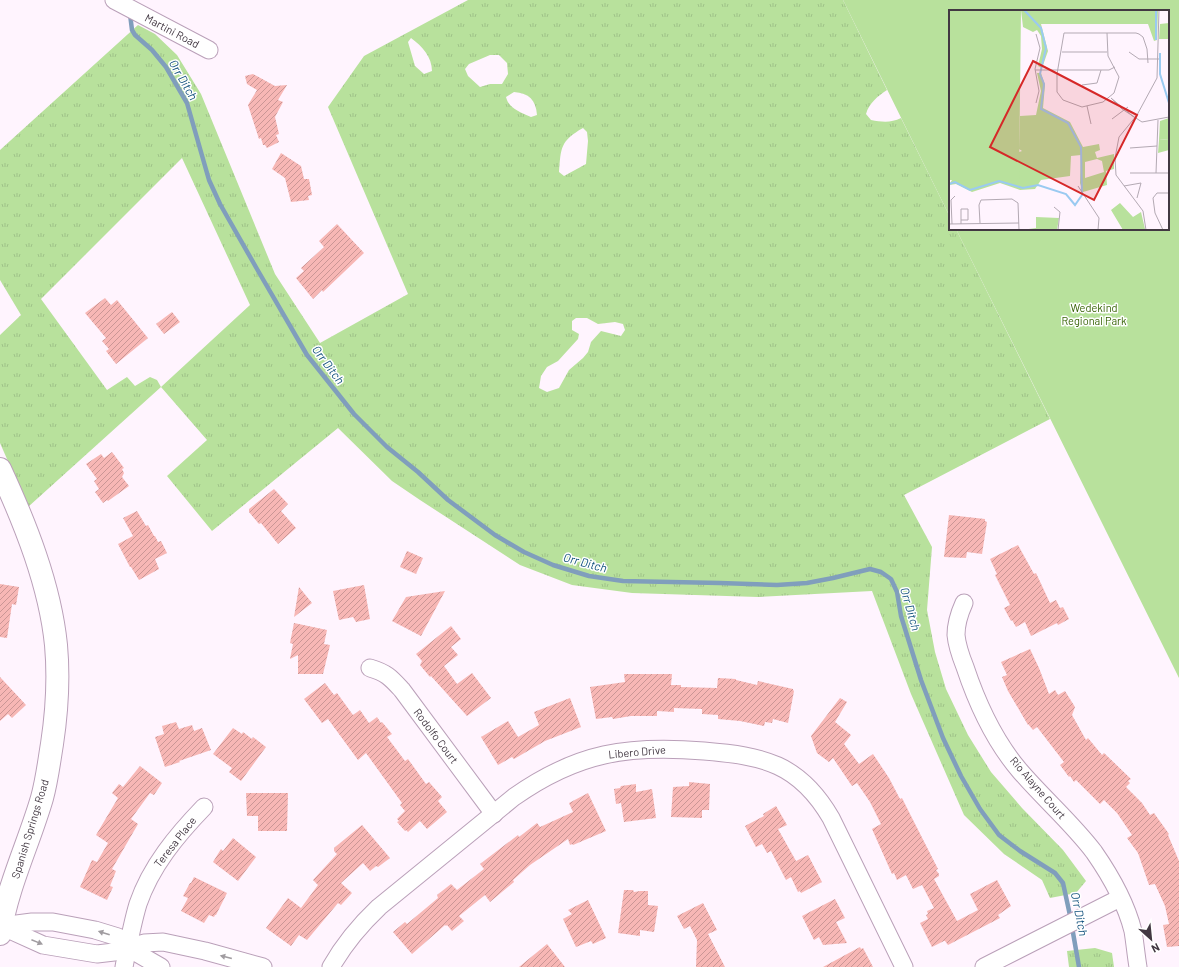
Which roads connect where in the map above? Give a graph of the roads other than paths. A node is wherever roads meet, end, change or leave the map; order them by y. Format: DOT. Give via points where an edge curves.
graph roads {
  1 [pos="114,0"];
  2 [pos="209,50"];
  3 [pos="0,470"];
  4 [pos="964,603"];
  5 [pos="370,668"];
  6 [pos="204,807"];
  7 [pos="494,814"];
  8 [pos="1120,898"];
  9 [pos="0,928"];
  10 [pos="128,948"];
  11 [pos="124,967"];
  12 [pos="161,967"];
  13 [pos="263,967"];
  14 [pos="331,967"];
  15 [pos="904,967"];
  16 [pos="984,967"];
  17 [pos="1138,967"];
  1 -- 2 [label="street, Martini Road"];
  3 -- 9 [label="street, Spanish Springs Road" via="42,578 54,628 58,683 46,783"];
  4 -- 8 [label="street, Rio Alayne Court" via="957,619 956,636 958,649 979,704 1020,771 1094,853"];
  5 -- 7 [label="street, Rodolfo Court" via="384,672 402,690"];
  6 -- 10 [label="street, Teresa Place" via="180,832 155,868 139,902"];
  7 -- 14 [label="street, Libero Drive" via="379,907 348,940"];
  7 -- 15 [label="street, Libero Drive" via="554,772 622,751 672,749 729,753 774,763 792,773 822,802"];
  8 -- 16 [label="street"];
  8 -- 17 [label="street, Rio Alayne Court" via="1132,931"];
  9 -- 10 [label="street, one-way" via="44,945 97,954"];
  10 -- 9 [label="street, one-way" via="118,937 53,922 32,922"];
  10 -- 11 [label="street, Teresa Place"];
  10 -- 12 [label="street"];
  13 -- 10 [label="street, one-way" via="164,942 144,943"];
}
